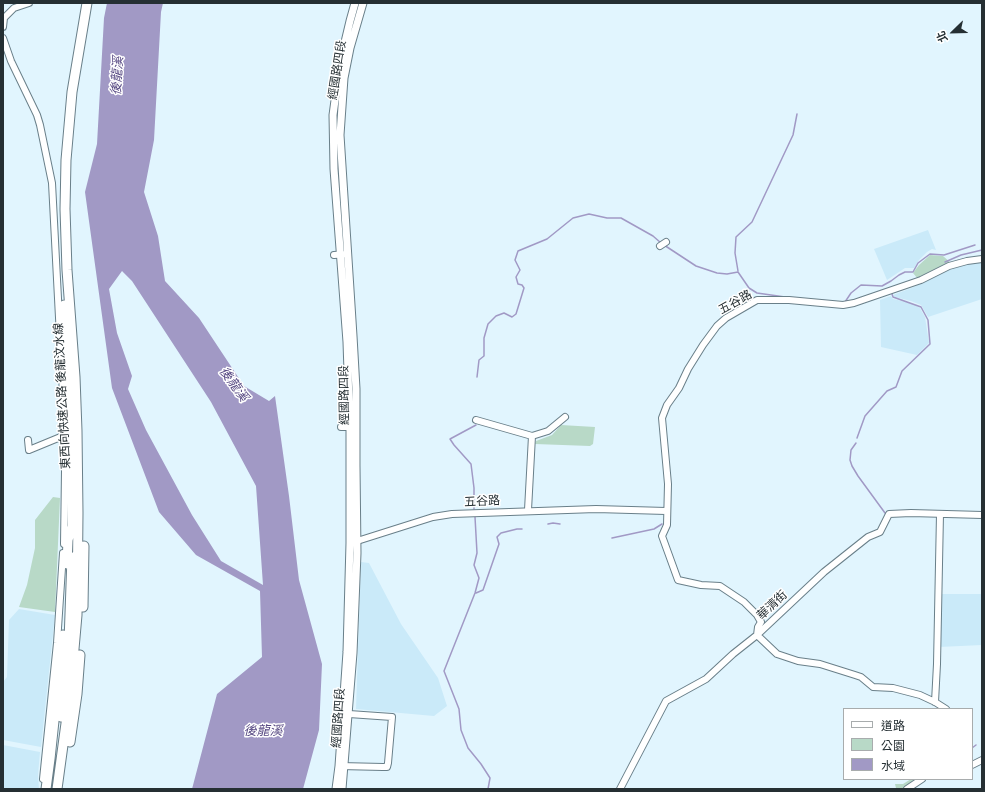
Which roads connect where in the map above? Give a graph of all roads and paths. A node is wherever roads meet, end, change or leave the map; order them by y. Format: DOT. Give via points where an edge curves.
graph roads {
  1 [pos="29,3"];
  2 [pos="82,3"];
  3 [pos="87,3"];
  4 [pos="355,3"];
  5 [pos="363,3"];
  6 [pos="3,27"];
  7 [pos="3,38"];
  8 [pos="666,242"];
  9 [pos="660,246"];
  10 [pos="341,254"];
  11 [pos="982,259"];
  12 [pos="564,418"];
  13 [pos="476,420"];
  14 [pos="341,427"];
  15 [pos="353,427"];
  16 [pos="63,436"];
  17 [pos="532,436"];
  18 [pos="28,440"];
  19 [pos="528,510"];
  20 [pos="666,511"];
  21 [pos="78,513"];
  22 [pos="940,514"];
  23 [pos="982,515"];
  24 [pos="72,526"];
  25 [pos="353,542"];
  26 [pos="757,635"];
  27 [pos="935,702"];
  28 [pos="944,708"];
  29 [pos="349,714"];
  30 [pos="982,760"];
  31 [pos="973,762"];
  32 [pos="342,766"];
  33 [pos="920,780"];
  34 [pos="44,789"];
  35 [pos="52,789"];
  36 [pos="57,789"];
  37 [pos="64,789"];
  38 [pos="336,789"];
  39 [pos="342,789"];
  40 [pos="620,789"];
  41 [pos="907,789"];
  1 -- 6 [label="street" via="14,8 4,18"];
  2 -- 24 [label="highway, 東西向快速公路 後龍汶水線" via="71,66 60,160"];
  3 -- 21 [label="highway, 東西向快速公路 後龍汶水線" via="69,121 66,195 67,270 75,377"];
  4 -- 10 [label="main road, 經國路四段" via="340,64 333,115 334,169"];
  5 -- 10 [label="main road, 經國路四段" via="344,78 340,135"];
  7 -- 16 [label="street" via="40,125 52,183"];
  8 -- 9 [label="street"];
  10 -- 15 [label="main road, 經國路四段" via="354,344"];
  11 -- 20 [label="street, 五谷路" via="949,266 921,280 854,303 843,305 756,300 726,318 703,345 679,388 666,405 662,418 668,484"];
  12 -- 17 [label="street" via="548,431"];
  13 -- 17 [label="street"];
  14 -- 15 [label="street"];
  15 -- 25 [label="main road, 經國路四段"];
  16 -- 18 [label="street" via="29,450"];
  16 -- 34 [label="street" via="64,535"];
  17 -- 19 [label="street"];
  19 -- 20 [label="street, 五谷路"];
  19 -- 25 [label="street, 五谷路" via="433,517"];
  20 -- 26 [label="street, 五谷路" via="667,525 662,536 678,580 720,586 737,597 760,622"];
  21 -- 36 [label="highway, 東西向快速公路 後龍汶水線" via="76,635"];
  21 -- 37 [label="highway" via="84,538 84,585 77,694"];
  22 -- 23 [label="street, 華清街"];
  22 -- 26 [label="street, 華清街" via="889,514 880,532 868,537 824,572"];
  22 -- 27 [label="street"];
  24 -- 34 [label="highway" via="68,540 65,614 53,731"];
  24 -- 35 [label="highway, 東西向快速公路 後龍汶水線" via="68,642"];
  25 -- 29 [label="main road, 經國路四段" via="353,653"];
  25 -- 32 [label="main road, 經國路四段"];
  26 -- 27 [label="street" via="777,654 861,677 873,687 920,695"];
  26 -- 40 [label="street, 華清街" via="706,679 666,701"];
  27 -- 28 [label="street"];
  29 -- 32 [label="main road, 經國路四段"];
  29 -- 32 [label="street" via="392,717 388,763 387,767"];
  30 -- 31 [label="street"];
  32 -- 38 [label="main road, 經國路四段"];
  32 -- 39 [label="main road, 經國路四段"];
  33 -- 41 [label="street"];
}
